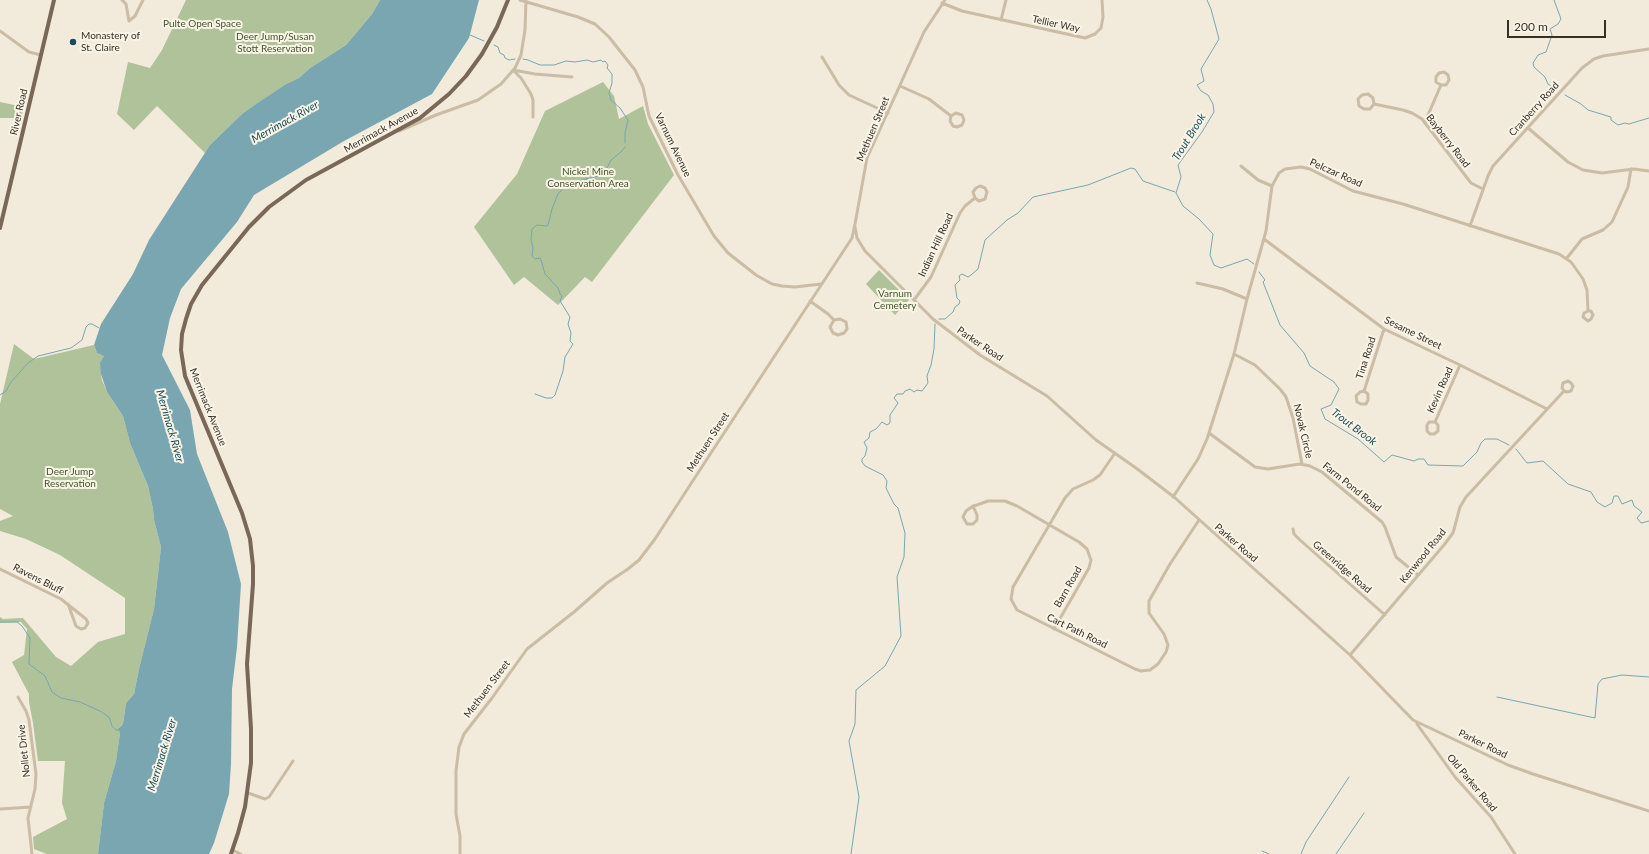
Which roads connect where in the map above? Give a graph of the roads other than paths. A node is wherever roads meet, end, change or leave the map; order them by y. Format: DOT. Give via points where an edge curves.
graph roads {
  1 [pos="54,0"];
  2 [pos="122,0"];
  3 [pos="142,0"];
  4 [pos="508,0"];
  5 [pos="520,0"];
  6 [pos="526,0"];
  7 [pos="1006,0"];
  8 [pos="1102,0"];
  9 [pos="944,2"];
  10 [pos="1001,20"];
  11 [pos="0,30"];
  12 [pos="1649,49"];
  13 [pos="41,56"];
  14 [pos="822,57"];
  15 [pos="513,70"];
  16 [pos="572,77"];
  17 [pos="1441,85"];
  18 [pos="900,86"];
  19 [pos="1374,104"];
  20 [pos="888,113"];
  21 [pos="951,116"];
  22 [pos="533,117"];
  23 [pos="1425,122"];
  24 [pos="1528,128"];
  25 [pos="390,135"];
  26 [pos="1241,166"];
  27 [pos="1631,169"];
  28 [pos="1649,171"];
  29 [pos="1272,186"];
  30 [pos="1483,190"];
  31 [pos="974,198"];
  32 [pos="856,223"];
  33 [pos="1470,226"];
  34 [pos="0,228"];
  35 [pos="1264,239"];
  36 [pos="1566,258"];
  37 [pos="1197,283"];
  38 [pos="821,284"];
  39 [pos="1247,299"];
  40 [pos="914,300"];
  41 [pos="810,301"];
  42 [pos="1588,311"];
  43 [pos="834,320"];
  44 [pos="1384,329"];
  45 [pos="1234,354"];
  46 [pos="1460,365"];
  47 [pos="1364,391"];
  48 [pos="1564,391"];
  49 [pos="1548,409"];
  50 [pos="1435,422"];
  51 [pos="1208,433"];
  52 [pos="1115,453"];
  53 [pos="1302,464"];
  54 [pos="1173,497"];
  55 [pos="973,506"];
  56 [pos="1198,520"];
  57 [pos="1049,525"];
  58 [pos="1292,528"];
  59 [pos="0,569"];
  60 [pos="1418,575"];
  61 [pos="68,604"];
  62 [pos="1385,615"];
  63 [pos="1054,629"];
  64 [pos="1350,655"];
  65 [pos="18,697"];
  66 [pos="1416,722"];
  67 [pos="292,761"];
  68 [pos="248,793"];
  69 [pos="30,807"];
  70 [pos="0,809"];
  71 [pos="1649,811"];
  72 [pos="232,852"];
  73 [pos="32,854"];
  74 [pos="241,854"];
  75 [pos="460,854"];
  76 [pos="1515,854"];
  1 -- 13 [label="main road, River Road"];
  2 -- 3 [label="street" via="126,4 129,21 135,16"];
  4 -- 25 [label="main road, Merrimack Avenue" via="489,43 466,76 435,107"];
  5 -- 6 [label="street, Varnum Avenue"];
  6 -- 15 [label="street" via="524,44"];
  6 -- 38 [label="street, Varnum Avenue" via="595,24 630,62 643,87 649,116 678,175 714,236 728,253 772,284 795,287"];
  7 -- 10 [label="street"];
  8 -- 10 [label="street, Tellier Way" via="1101,28 1085,38"];
  9 -- 10 [label="street, Tellier Way" via="956,9"];
  9 -- 18 [label="street, Methuen Street" via="924,32"];
  11 -- 13 [label="street" via="22,49"];
  12 -- 24 [label="street, Cranberry Road" via="1608,54 1590,61"];
  13 -- 34 [label="main road, River Road"];
  14 -- 20 [label="street" via="839,85 849,95"];
  15 -- 16 [label="street"];
  15 -- 22 [label="street" via="531,94"];
  15 -- 25 [label="street" via="501,84 483,97"];
  17 -- 17 [label="street" via="1449,80 1448,74 1443,72 1436,78 1437,83"];
  17 -- 23 [label="street"];
  18 -- 20 [label="street, Methuen Street"];
  18 -- 21 [label="street" via="929,99"];
  19 -- 19 [label="street, Bayberry Road" via="1373,98 1368,94 1358,99 1364,109"];
  19 -- 23 [label="street, Bayberry Road" via="1412,113"];
  20 -- 32 [label="street, Methuen Street" via="867,158"];
  21 -- 21 [label="street" via="952,125 962,125 962,115 956,113"];
  23 -- 30 [label="street, Bayberry Road" via="1471,183"];
  24 -- 27 [label="street" via="1568,162 1583,170 1602,173"];
  24 -- 30 [label="street, Cranberry Road" via="1493,166"];
  25 -- 68 [label="main road, Merrimack Avenue" via="306,180 262,214 198,291 184,326 181,350 185,376 239,504 250,546 253,575 246,677 252,743"];
  26 -- 29 [label="street" via="1258,180"];
  27 -- 28 [label="street"];
  27 -- 36 [label="street" via="1628,187 1612,222 1603,230 1582,239"];
  29 -- 33 [label="street, Pelczar Road" via="1282,171 1295,167 1305,168 1353,191"];
  29 -- 35 [label="street"];
  30 -- 33 [label="street, Cranberry Road"];
  31 -- 31 [label="street, Indian Hill Road" via="981,201 985,199 985,188 976,188 973,192"];
  31 -- 40 [label="street, Indian Hill Road" via="956,218 931,276"];
  32 -- 38 [label="street, Methuen Street" via="849,243"];
  32 -- 40 [label="street, Parker Road" via="856,234 862,246"];
  33 -- 36 [label="street, Pelczar Road" via="1549,250"];
  35 -- 39 [label="street"];
  35 -- 44 [label="street, Sesame Street"];
  36 -- 42 [label="street, Pelczar Road" via="1576,267 1583,279 1587,290"];
  37 -- 39 [label="street"];
  38 -- 41 [label="street, Methuen Street"];
  39 -- 45 [label="street"];
  40 -- 52 [label="street, Parker Road" via="964,344 1047,396 1093,438"];
  41 -- 43 [label="street"];
  41 -- 75 [label="street, Methuen Street" via="645,554 527,649 468,727 459,747 456,771 456,814"];
  43 -- 43 [label="street" via="830,326 832,332 836,335 844,333 846,322"];
  44 -- 46 [label="street, Sesame Street"];
  44 -- 47 [label="street, Tina Road"];
  45 -- 51 [label="street"];
  45 -- 53 [label="street, Novak Circle" via="1255,365 1286,397"];
  46 -- 49 [label="street, Sesame Street"];
  46 -- 50 [label="street, Kevin Road"];
  47 -- 47 [label="street, Tina Road" via="1356,396 1359,404 1366,404 1368,400 1369,396"];
  48 -- 49 [label="street, Kenwood Road"];
  49 -- 60 [label="street, Kenwood Road" via="1466,497 1460,507 1453,533"];
  50 -- 50 [label="street, Kevin Road" via="1439,427 1438,431 1430,434 1426,425"];
  51 -- 53 [label="street, Farm Pond Road" via="1256,467 1268,469"];
  51 -- 54 [label="street" via="1203,449"];
  52 -- 54 [label="street, Parker Road"];
  52 -- 57 [label="street, Cart Path Road" via="1103,472 1070,492"];
  53 -- 60 [label="street, Farm Pond Road" via="1322,472 1382,522 1396,557"];
  54 -- 56 [label="street, Parker Road"];
  55 -- 55 [label="street" via="963,514 963,520 967,524 973,524 977,520"];
  55 -- 57 [label="street" via="991,500 1005,501"];
  56 -- 63 [label="street, Cart Path Road" via="1150,601 1149,613 1168,642 1166,652 1156,666 1138,670"];
  56 -- 64 [label="street, Parker Road"];
  57 -- 63 [label="street, Barn Road" via="1082,544 1089,552 1091,560 1089,568"];
  57 -- 63 [label="street, Cart Path Road" via="1015,584 1011,596 1017,610"];
  58 -- 62 [label="street, Greenridge Road" via="1300,540"];
  59 -- 61 [label="street, Ravens Bluff"];
  60 -- 62 [label="street, Kenwood Road"];
  61 -- 61 [label="street, Ravens Bluff" via="86,619 85,628 79,629 76,626"];
  62 -- 64 [label="street, Kenwood Road"];
  64 -- 66 [label="street, Parker Road"];
  65 -- 69 [label="street, Nollet Drive" via="28,714 36,779"];
  66 -- 71 [label="street, Parker Road" via="1533,774"];
  66 -- 76 [label="street, Old Parker Road" via="1455,777 1491,817"];
  67 -- 68 [label="street" via="269,797 265,799"];
  68 -- 72 [label="main road, Merrimack Avenue"];
  69 -- 70 [label="street"];
  69 -- 73 [label="street, Nollet Drive" via="28,818"];
  72 -- 74 [label="street"];
}
